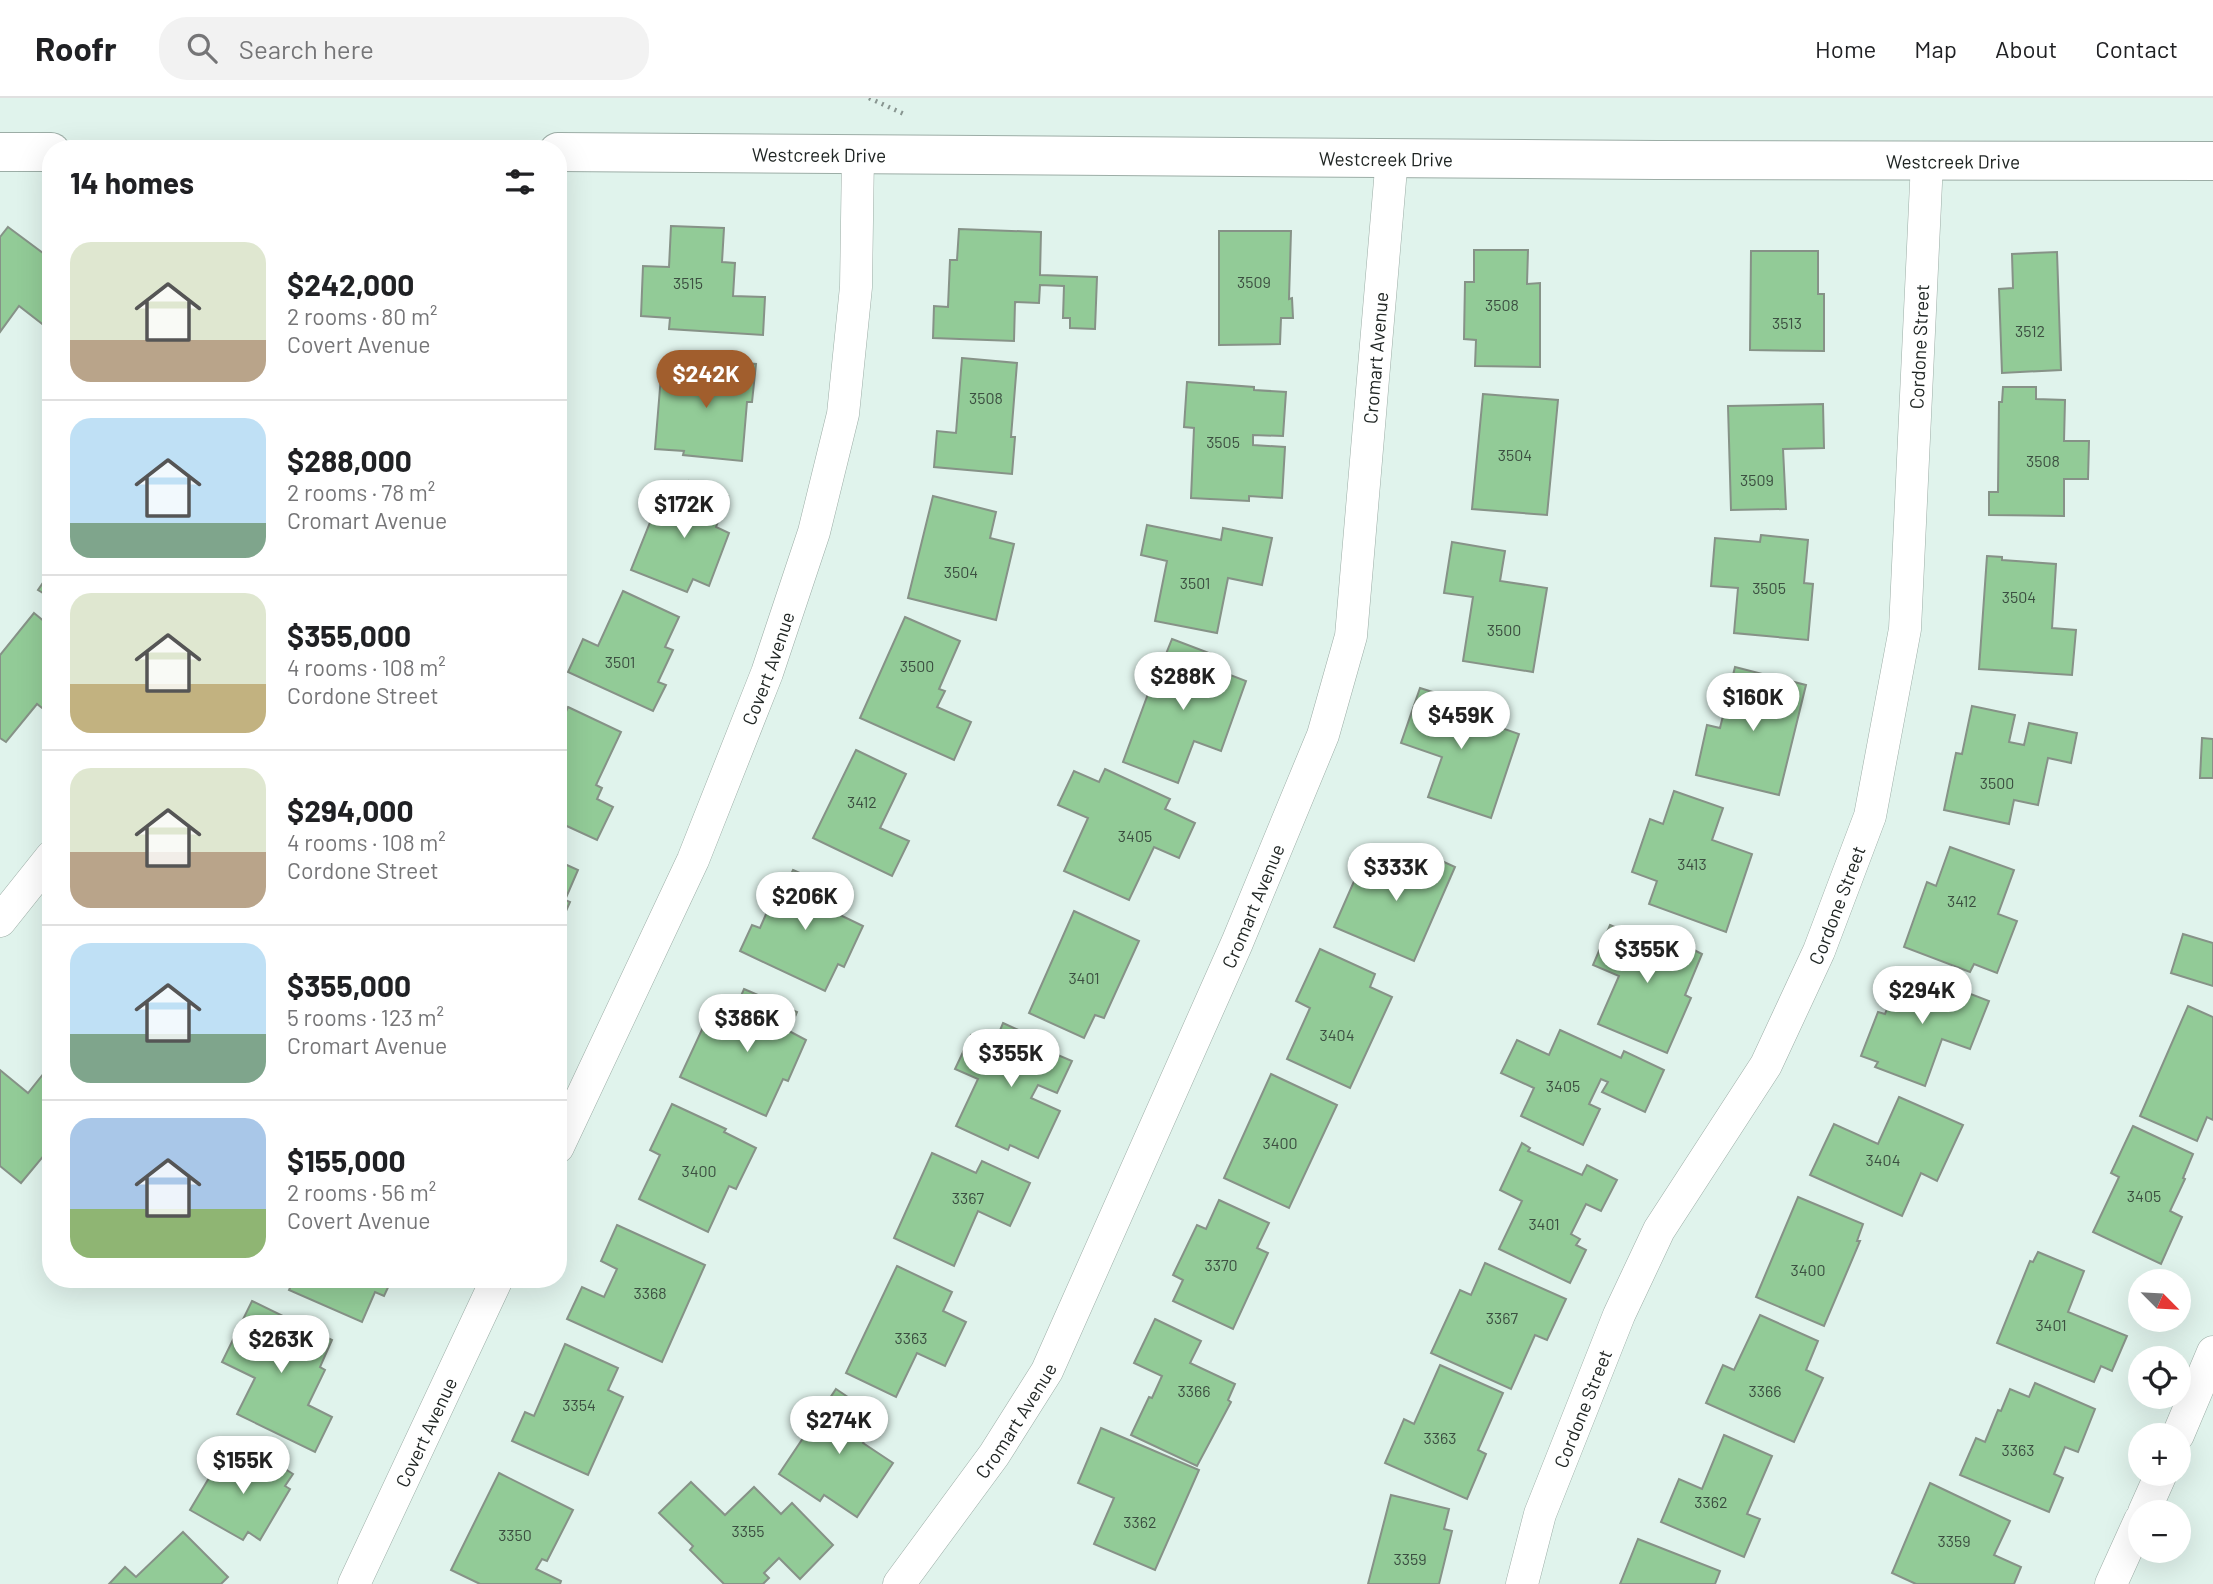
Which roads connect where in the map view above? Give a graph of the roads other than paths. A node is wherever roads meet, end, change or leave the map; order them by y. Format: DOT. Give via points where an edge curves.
graph roads {
  1 [pos="0,152"];
  2 [pos="42,152"];
  3 [pos="567,152"];
  4 [pos="858,155"];
  5 [pos="1392,158"];
  6 [pos="2213,161"];
  7 [pos="1927,162"];
  8 [pos="42,868"];
  9 [pos="0,921"];
  10 [pos="567,1128"];
  11 [pos="493,1288"];
  12 [pos="2213,1352"];
  13 [pos="2183,1423"];
  14 [pos="2128,1546"];
  15 [pos="354,1584"];
  16 [pos="899,1584"];
  17 [pos="1522,1584"];
  18 [pos="2111,1584"];
  1 -- 2 [label="street"];
  3 -- 4 [label="street, Westcreek Drive"];
  4 -- 5 [label="street, Westcreek Drive"];
  4 -- 10 [label="street, Covert Avenue" via="856,287 843,414 814,532 767,673 694,860"];
  5 -- 7 [label="street, Westcreek Drive"];
  5 -- 16 [label="street, Cromart Avenue" via="1352,636 1323,735 1237,943 1047,1371 994,1455"];
  6 -- 7 [label="street, Westcreek Drive"];
  7 -- 17 [label="street, Cordone Street" via="1905,629 1871,816 1819,951 1766,1065 1659,1230 1619,1315 1540,1514"];
  8 -- 9 [label="street"];
  11 -- 15 [label="street, Covert Avenue"];
  12 -- 13 [label="street"];
  14 -- 18 [label="street"];
}
